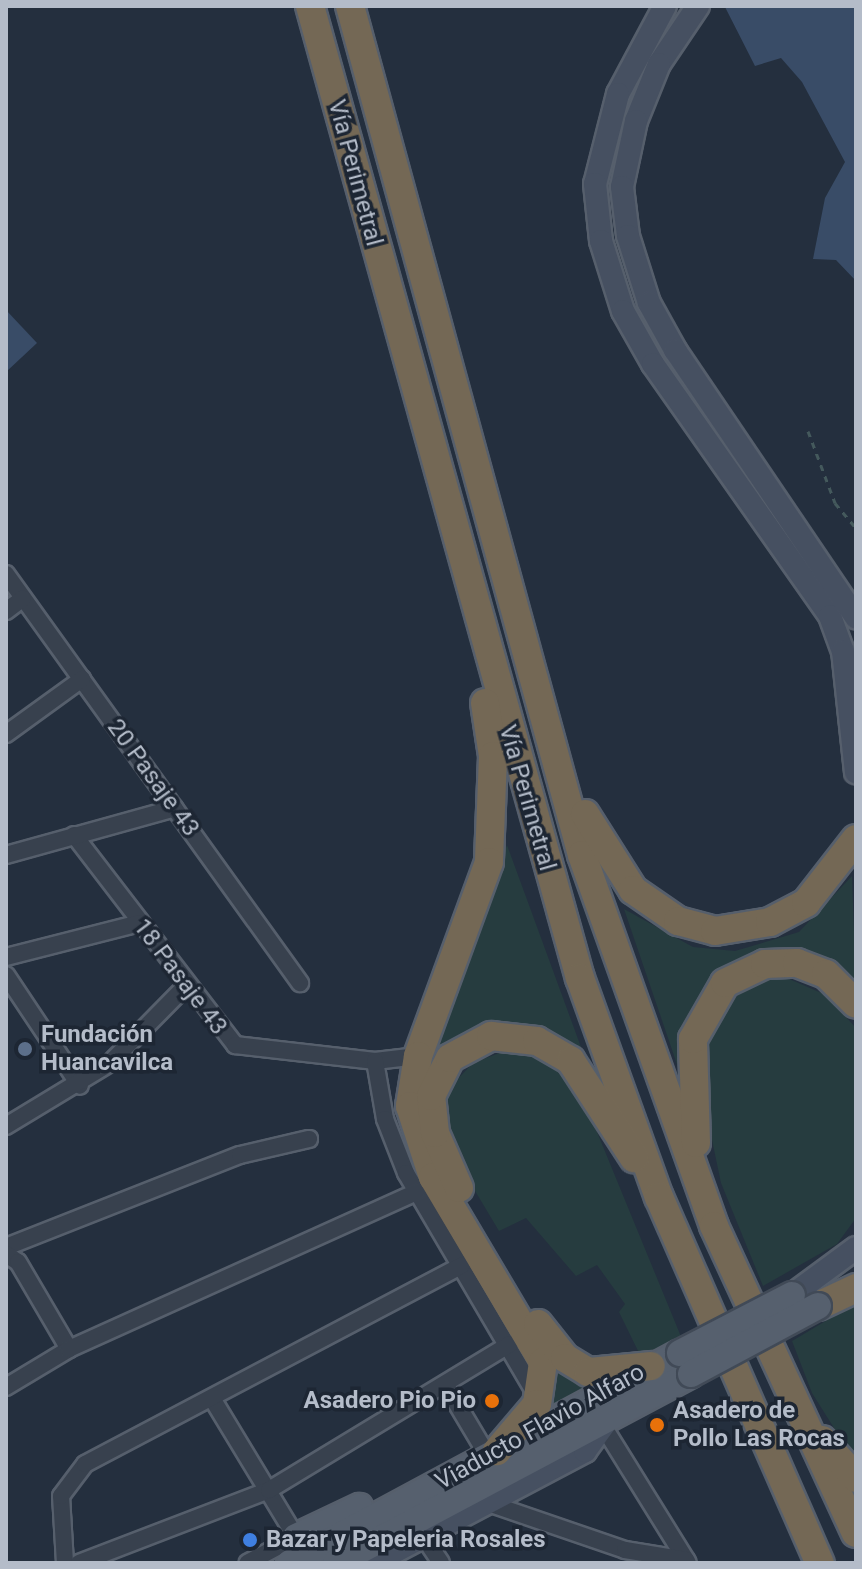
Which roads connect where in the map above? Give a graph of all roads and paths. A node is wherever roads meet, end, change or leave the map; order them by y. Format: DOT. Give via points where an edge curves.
graph roads {
  1 [pos="310,6"];
  2 [pos="350,6"];
  3 [pos="665,6"];
  4 [pos="698,6"];
  5 [pos="722,415"];
  6 [pos="699,431"];
  7 [pos="808,431"];
  8 [pos="856,528"];
  9 [pos="460,560"];
  10 [pos="6,574"];
  11 [pos="23,598"];
  12 [pos="6,611"];
  13 [pos="856,617"];
  14 [pos="82,679"];
  15 [pos="852,701"];
  16 [pos="540,716"];
  17 [pos="6,734"];
  18 [pos="856,772"];
  19 [pos="175,808"];
  20 [pos="74,835"];
  21 [pos="856,839"];
  22 [pos="6,855"];
  23 [pos="139,923"];
  24 [pos="6,957"];
  25 [pos="6,975"];
  26 [pos="300,983"];
  27 [pos="184,988"];
  28 [pos="856,1004"];
  29 [pos="418,1056"];
  30 [pos="375,1061"];
  31 [pos="80,1086"];
  32 [pos="6,1126"];
  33 [pos="309,1139"];
  34 [pos="417,1192"];
  35 [pos="659,1197"];
  36 [pos="714,1226"];
  37 [pos="6,1247"];
  38 [pos="856,1248"];
  39 [pos="6,1254"];
  40 [pos="462,1265"];
  41 [pos="856,1278"];
  42 [pos="856,1288"];
  43 [pos="805,1300"];
  44 [pos="510,1344"];
  45 [pos="69,1349"];
  46 [pos="685,1364"];
  47 [pos="651,1366"];
  48 [pos="445,1384"];
  49 [pos="6,1387"];
  50 [pos="213,1400"];
  51 [pos="539,1401"];
  52 [pos="801,1415"];
  53 [pos="606,1422"];
  54 [pos="488,1456"];
  55 [pos="856,1478"];
  56 [pos="269,1490"];
  57 [pos="488,1503"];
  58 [pos="856,1533"];
  59 [pos="423,1536"];
  60 [pos="296,1537"];
  61 [pos="687,1562"];
  62 [pos="65,1563"];
  63 [pos="79,1563"];
  64 [pos="247,1563"];
  65 [pos="290,1563"];
  66 [pos="336,1563"];
  67 [pos="373,1563"];
  68 [pos="441,1563"];
  69 [pos="820,1563"];
  1 -- 9 [label="highway, Vía Perimetral"];
  2 -- 16 [label="highway, Vía Perimetral"];
  3 -- 6 [label="main road" via="618,94 595,184 601,241 623,311"];
  4 -- 5 [label="main road" via="659,64 622,187 649,303"];
  5 -- 6 [label="main road"];
  5 -- 13 [label="main road"];
  6 -- 15 [label="main road" via="830,616"];
  7 -- 8 [label="path" via="835,503"];
  9 -- 29 [label="highway" via="491,738 492,838 483,885"];
  9 -- 35 [label="highway, Vía Perimetral" via="580,978"];
  10 -- 11 [label="street, 20 Pasaje 43"];
  11 -- 12 [label="street"];
  11 -- 14 [label="street, 20 Pasaje 43"];
  14 -- 17 [label="street"];
  14 -- 19 [label="street, 20 Pasaje 43"];
  15 -- 18 [label="main road"];
  16 -- 21 [label="highway" via="598,843 633,890 678,921 729,931 782,917 816,896"];
  16 -- 36 [label="highway, Vía Perimetral" via="618,961"];
  19 -- 20 [label="street"];
  19 -- 26 [label="street, 20 Pasaje 43"];
  20 -- 22 [label="street"];
  20 -- 23 [label="street, 18 Pasaje 43"];
  23 -- 24 [label="street"];
  23 -- 27 [label="street, 18 Pasaje 43"];
  25 -- 31 [label="street"];
  27 -- 30 [label="street, 18 Pasaje 43" via="227,1040 250,1052"];
  27 -- 31 [label="street"];
  28 -- 36 [label="highway" via="826,974 787,962 744,971 709,1001 693,1039 690,1088"];
  29 -- 30 [label="street, 18 Pasaje 43"];
  29 -- 51 [label="highway" via="410,1106 420,1150 535,1344 544,1377"];
  30 -- 34 [label="street" via="385,1119"];
  31 -- 32 [label="street"];
  33 -- 37 [label="street" via="240,1155"];
  34 -- 40 [label="street"];
  34 -- 45 [label="street"];
  35 -- 47 [label="highway" via="585,1075 548,1046 491,1036 458,1051 438,1074 431,1108 440,1148 543,1333 588,1372"];
  35 -- 69 [label="highway, Vía Perimetral"];
  36 -- 52 [label="highway, Vía Perimetral"];
  38 -- 43 [label="main road"];
  39 -- 45 [label="street" via="18,1262"];
  40 -- 44 [label="street"];
  40 -- 50 [label="street"];
  41 -- 43 [label="main road"];
  42 -- 43 [label="highway"];
  43 -- 46 [label="main road, Viaducto Flavio Alfaro, bridge"];
  44 -- 48 [label="street"];
  44 -- 51 [label="street"];
  45 -- 49 [label="street"];
  46 -- 47 [label="main road, Viaducto Flavio Alfaro"];
  46 -- 53 [label="main road, Viaducto Flavio Alfaro"];
  47 -- 54 [label="main road, Viaducto Flavio Alfaro"];
  48 -- 54 [label="street"];
  48 -- 56 [label="street"];
  50 -- 56 [label="street"];
  50 -- 62 [label="street" via="69,1478 61,1496"];
  51 -- 54 [label="highway"];
  52 -- 55 [label="highway"];
  52 -- 58 [label="highway, Vía Perimetral"];
  53 -- 57 [label="main road" via="585,1451"];
  53 -- 61 [label="street"];
  53 -- 66 [label="main road, Viaducto Flavio Alfaro"];
  54 -- 60 [label="main road" via="460,1460"];
  54 -- 65 [label="main road, Viaducto Flavio Alfaro"];
  56 -- 60 [label="street"];
  56 -- 63 [label="street"];
  57 -- 59 [label="main road"];
  57 -- 61 [label="street" via="625,1550"];
  59 -- 67 [label="main road"];
  59 -- 68 [label="street"];
  60 -- 64 [label="street"];
}
